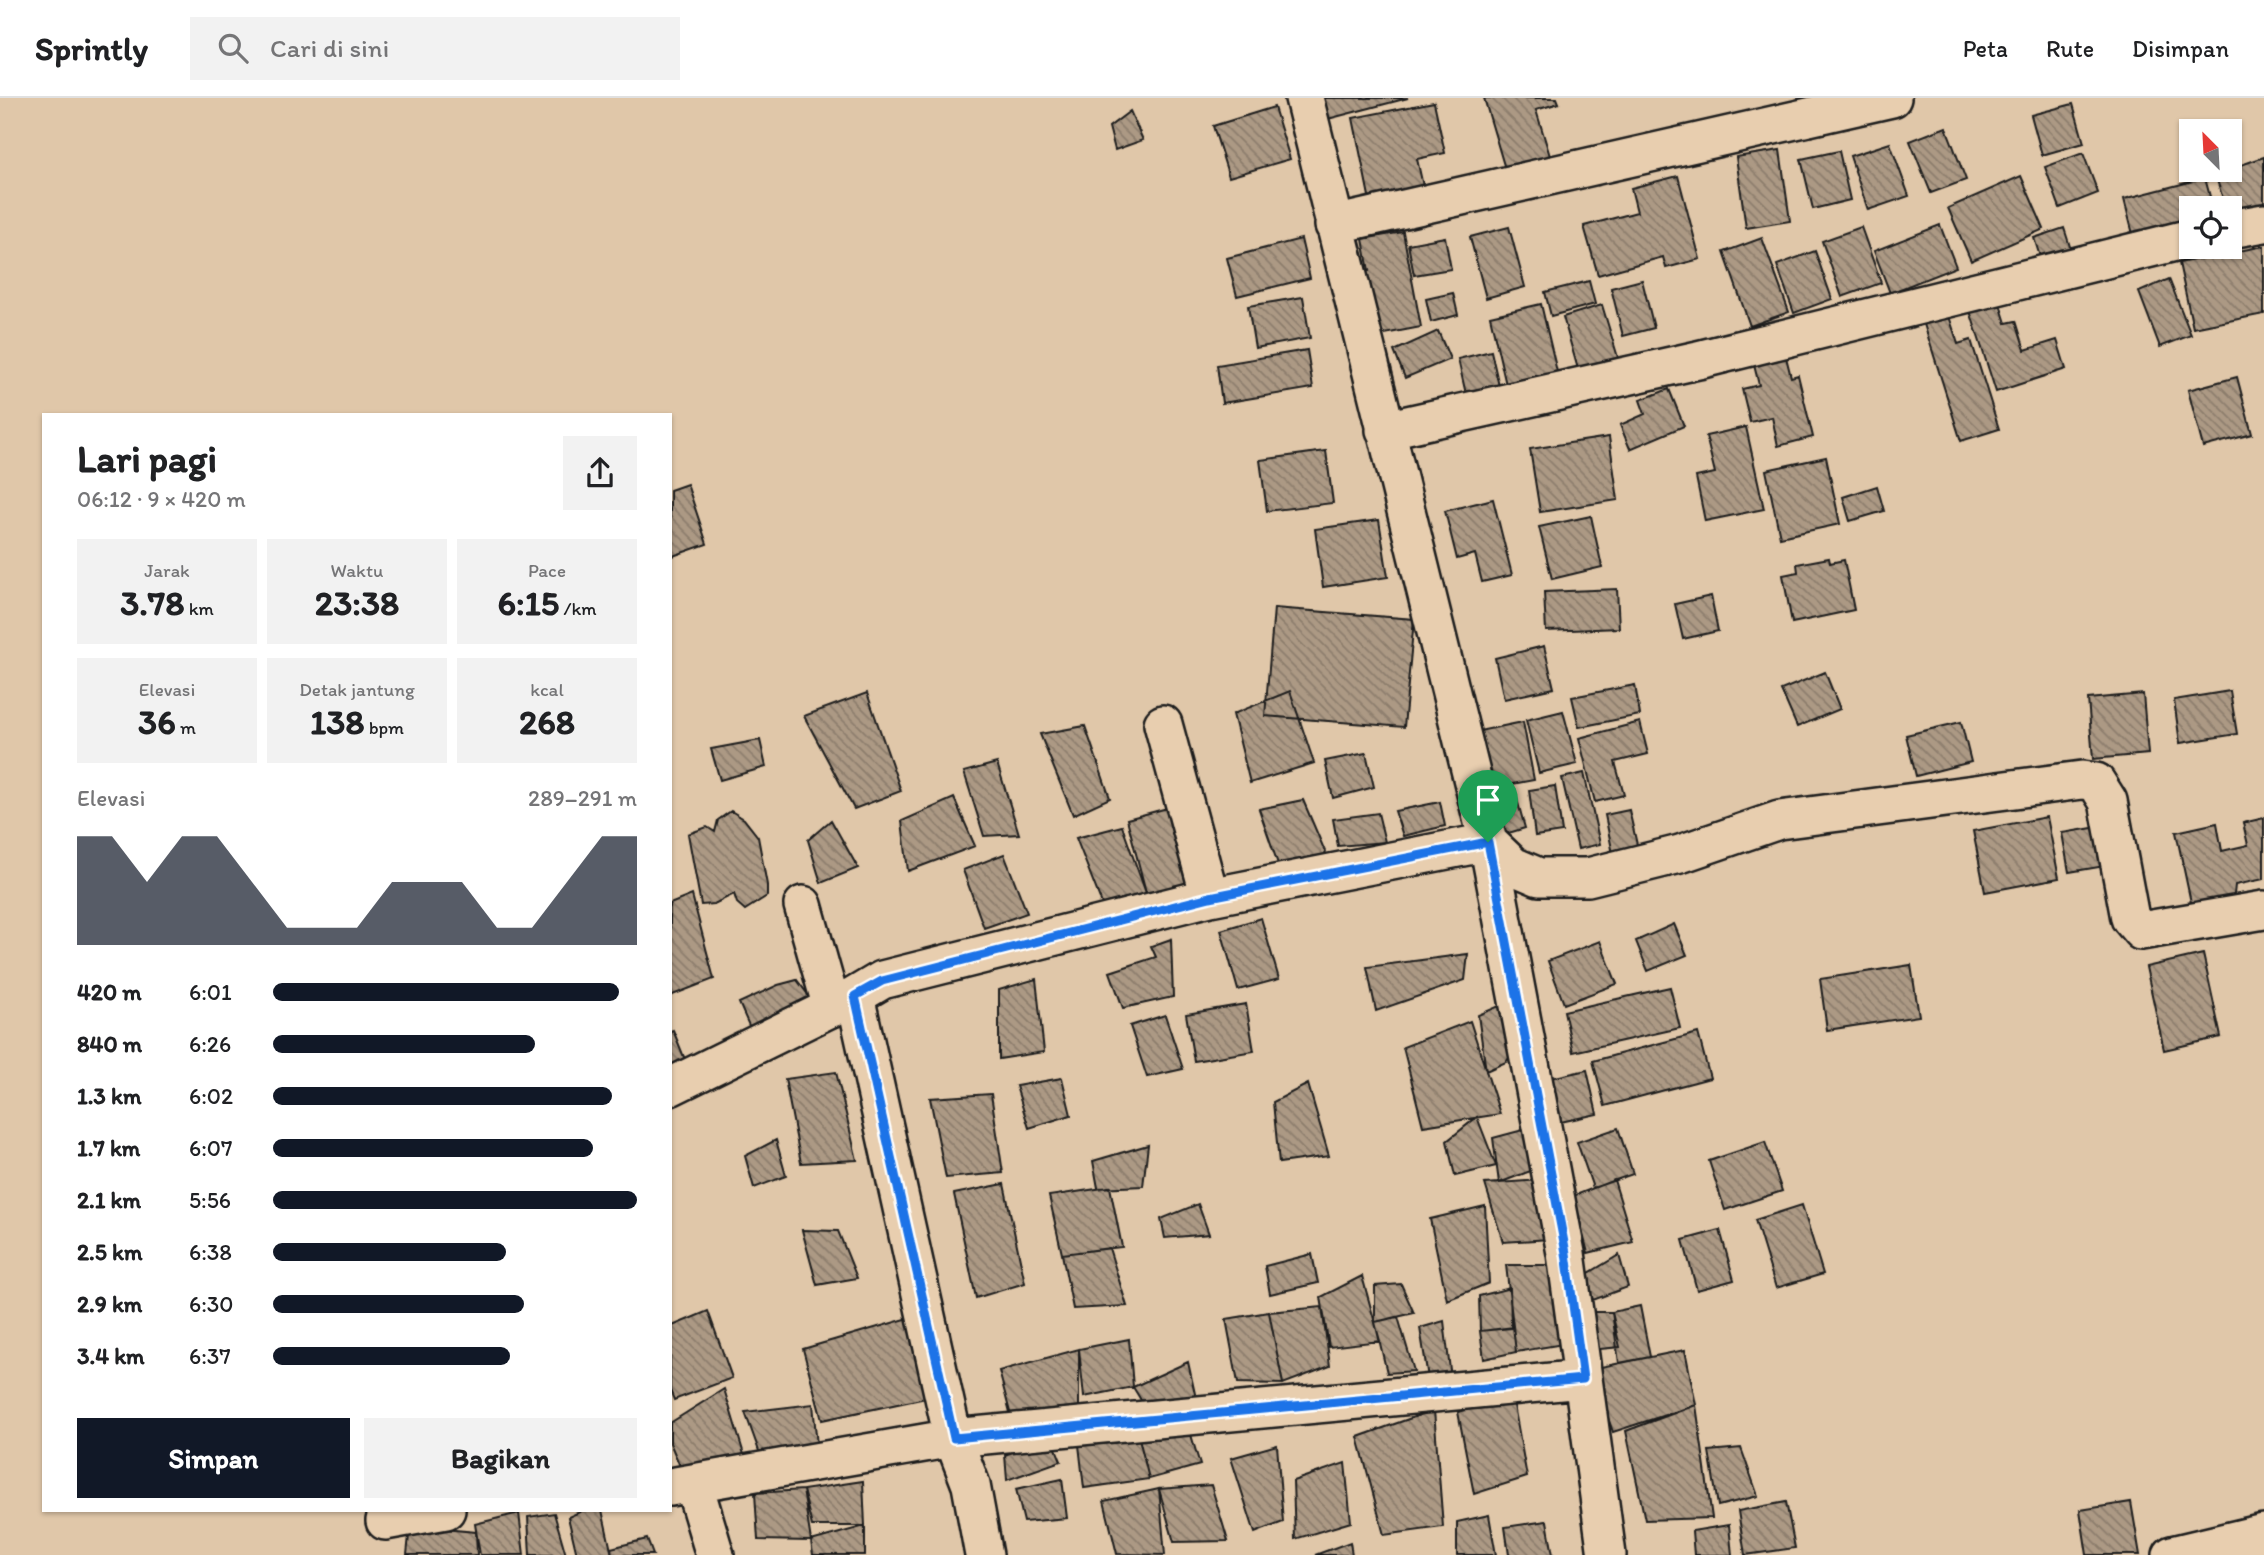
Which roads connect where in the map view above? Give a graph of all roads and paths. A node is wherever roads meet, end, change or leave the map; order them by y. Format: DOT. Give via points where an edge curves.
graph roads {
  1 [pos="1304,98"];
  2 [pos="1892,98"];
  3 [pos="2264,223"];
  4 [pos="1334,225"];
  5 [pos="2242,227"];
  6 [pos="2179,241"];
  7 [pos="1385,430"];
  8 [pos="1163,724"];
  9 [pos="1488,842"];
  10 [pos="1210,897"];
  11 [pos="803,905"];
  12 [pos="2264,910"];
  13 [pos="843,1002"];
  14 [pos="672,1086"];
  15 [pos="1583,1379"];
  16 [pos="954,1438"];
  17 [pos="682,1486"];
  18 [pos="435,1512"];
  19 [pos="385,1521"];
  20 [pos="2264,1532"];
  21 [pos="715,1555"];
  22 [pos="984,1555"];
  23 [pos="1607,1555"];
  24 [pos="2172,1555"];
  1 -- 4 [label="street"];
  2 -- 4 [label="street"];
  3 -- 5 [label="street"];
  4 -- 7 [label="street"];
  6 -- 7 [label="street" via="1698,360"];
  7 -- 9 [label="street"];
  8 -- 10 [label="street"];
  9 -- 10 [label="street"];
  9 -- 12 [label="street" via="1513,866 1539,877 1588,877 1680,854 1779,820 2082,780 2096,782 2108,801 2130,918 2141,931"];
  9 -- 15 [label="street" via="1566,1253"];
  10 -- 13 [label="street" via="882,981"];
  11 -- 13 [label="street"];
  13 -- 14 [label="street"];
  13 -- 16 [label="street"];
  15 -- 16 [label="street"];
  15 -- 23 [label="street"];
  16 -- 17 [label="street"];
  16 -- 22 [label="street" via="971,1485"];
  17 -- 21 [label="street"];
  18 -- 19 [label="street"];
  20 -- 24 [label="street"];
}
